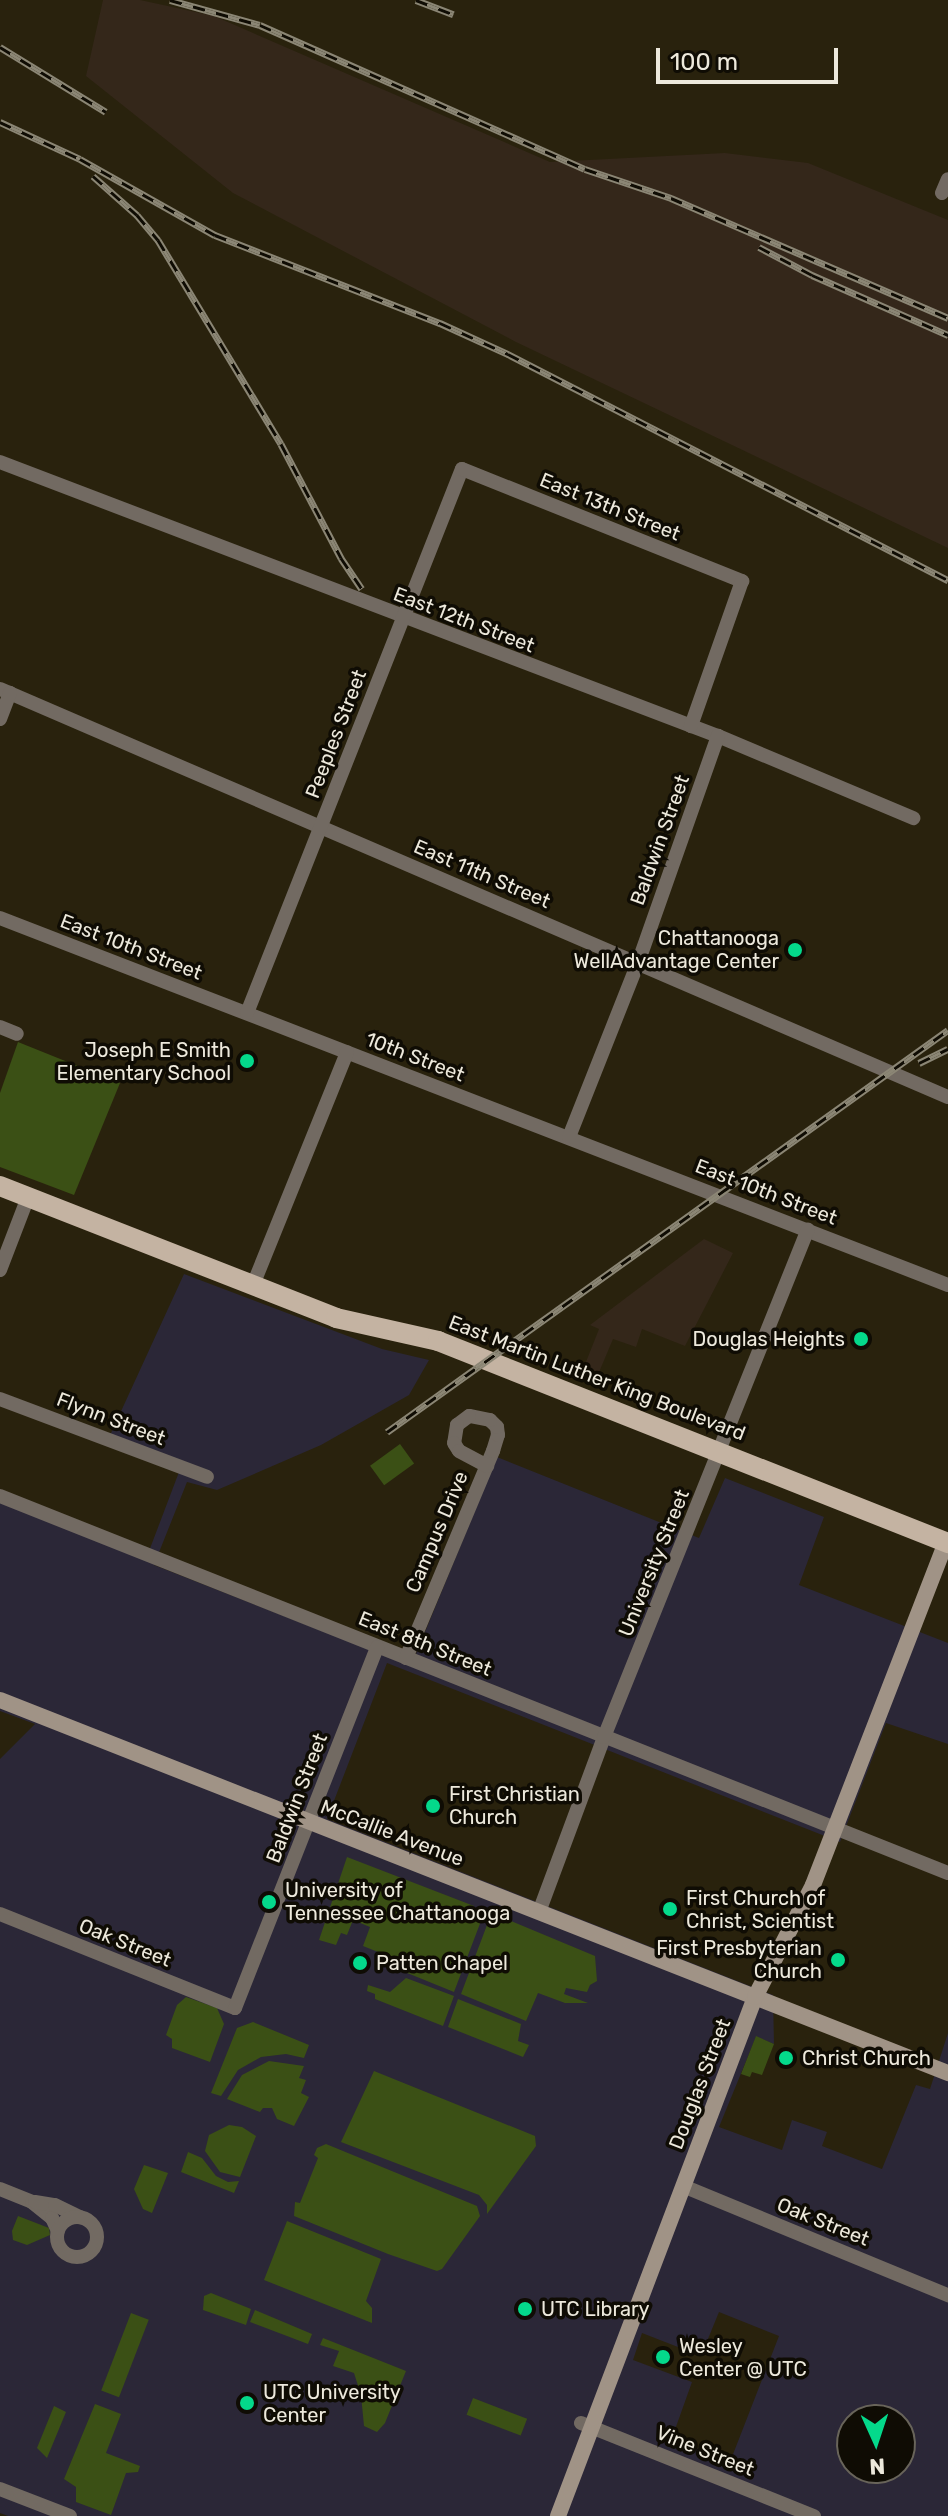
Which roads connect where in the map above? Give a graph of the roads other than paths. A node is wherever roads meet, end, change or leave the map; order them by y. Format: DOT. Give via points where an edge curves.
graph roads {
  1 [pos="0,462"];
  2 [pos="462,469"];
  3 [pos="402,618"];
  4 [pos="5,691"];
  5 [pos="0,719"];
  6 [pos="691,726"];
  7 [pos="718,736"];
  8 [pos="913,818"];
  9 [pos="321,826"];
  10 [pos="1,923"];
  11 [pos="638,963"];
  12 [pos="247,1013"];
  13 [pos="0,1027"];
  14 [pos="17,1034"];
  15 [pos="347,1052"];
  16 [pos="948,1097"];
  17 [pos="569,1137"];
  18 [pos="0,1186"];
  19 [pos="28,1197"];
  20 [pos="808,1229"];
  21 [pos="0,1270"];
  22 [pos="253,1285"];
  23 [pos="948,1285"];
  24 [pos="0,1399"];
  25 [pos="721,1452"];
  26 [pos="487,1466"];
  27 [pos="207,1477"];
  28 [pos="0,1496"];
  29 [pos="947,1541"];
  30 [pos="377,1647"];
  31 [pos="406,1658"];
  32 [pos="0,1700"];
  33 [pos="604,1737"];
  34 [pos="310,1822"];
  35 [pos="836,1830"];
  36 [pos="948,1873"];
  37 [pos="539,1912"];
  38 [pos="0,1914"];
  39 [pos="755,1997"];
  40 [pos="235,2008"];
  41 [pos="948,2073"];
  42 [pos="683,2186"];
  43 [pos="0,2189"];
  44 [pos="32,2202"];
  45 [pos="84,2219"];
  46 [pos="58,2231"];
  47 [pos="948,2295"];
  48 [pos="586,2424"];
  49 [pos="0,2489"];
  50 [pos="70,2516"];
  51 [pos="558,2516"];
  52 [pos="814,2516"];
  1 -- 3 [label="street, East 12th Street"];
  2 -- 3 [label="street, Peeples Street"];
  2 -- 6 [label="street, East 13th Street" via="742,581"];
  3 -- 6 [label="street, East 12th Street"];
  3 -- 9 [label="street, Peeples Street"];
  4 -- 5 [label="street"];
  4 -- 9 [label="street, East 11th Street"];
  6 -- 7 [label="street, East 12th Street"];
  7 -- 8 [label="street, East 12th Street"];
  7 -- 11 [label="street, Baldwin Street"];
  9 -- 11 [label="street, East 11th Street"];
  9 -- 12 [label="street, Peeples Street"];
  10 -- 12 [label="street, East 10th Street"];
  11 -- 16 [label="street, East 11th Street"];
  11 -- 17 [label="street, Baldwin Street"];
  12 -- 15 [label="street, 10th Street"];
  13 -- 14 [label="street"];
  15 -- 17 [label="street, 10th Street"];
  15 -- 22 [label="street"];
  17 -- 20 [label="street, East 10th Street"];
  18 -- 19 [label="main road, East Martin Luther King Boulevard"];
  19 -- 21 [label="street"];
  19 -- 22 [label="main road, East Martin Luther King Boulevard"];
  20 -- 23 [label="street, East 10th Street"];
  20 -- 25 [label="street, University Street"];
  22 -- 25 [label="main road, East Martin Luther King Boulevard" via="336,1318 438,1341"];
  24 -- 27 [label="street, Flynn Street"];
  25 -- 29 [label="main road, East Martin Luther King Boulevard"];
  25 -- 33 [label="street, University Street"];
  26 -- 31 [label="street, Campus Drive"];
  28 -- 30 [label="street, East 8th Street"];
  29 -- 35 [label="street, Douglas Street"];
  30 -- 31 [label="street, East 8th Street"];
  30 -- 34 [label="street, Baldwin Street"];
  31 -- 33 [label="street, East 8th Street"];
  32 -- 34 [label="street, McCallie Avenue"];
  33 -- 35 [label="street, East 8th Street"];
  33 -- 37 [label="street, University Street"];
  34 -- 37 [label="street, McCallie Avenue"];
  34 -- 40 [label="street, Baldwin Street"];
  35 -- 36 [label="street, East 8th Street"];
  35 -- 39 [label="street, Douglas Street"];
  37 -- 39 [label="street, McCallie Avenue"];
  38 -- 40 [label="street, Oak Street"];
  39 -- 41 [label="street, McCallie Avenue"];
  39 -- 42 [label="street, Douglas Street"];
  42 -- 47 [label="street, Oak Street"];
  42 -- 48 [label="street, Douglas Street"];
  43 -- 44 [label="street"];
  44 -- 45 [label="street" via="55,2205"];
  44 -- 46 [label="street" via="52,2218"];
  45 -- 46 [label="street" via="67,2219"];
  45 -- 46 [label="street" via="97,2234 90,2252 69,2255"];
  48 -- 51 [label="street, Douglas Street"];
  48 -- 52 [label="street, Vine Street"];
  49 -- 50 [label="street"];
}
